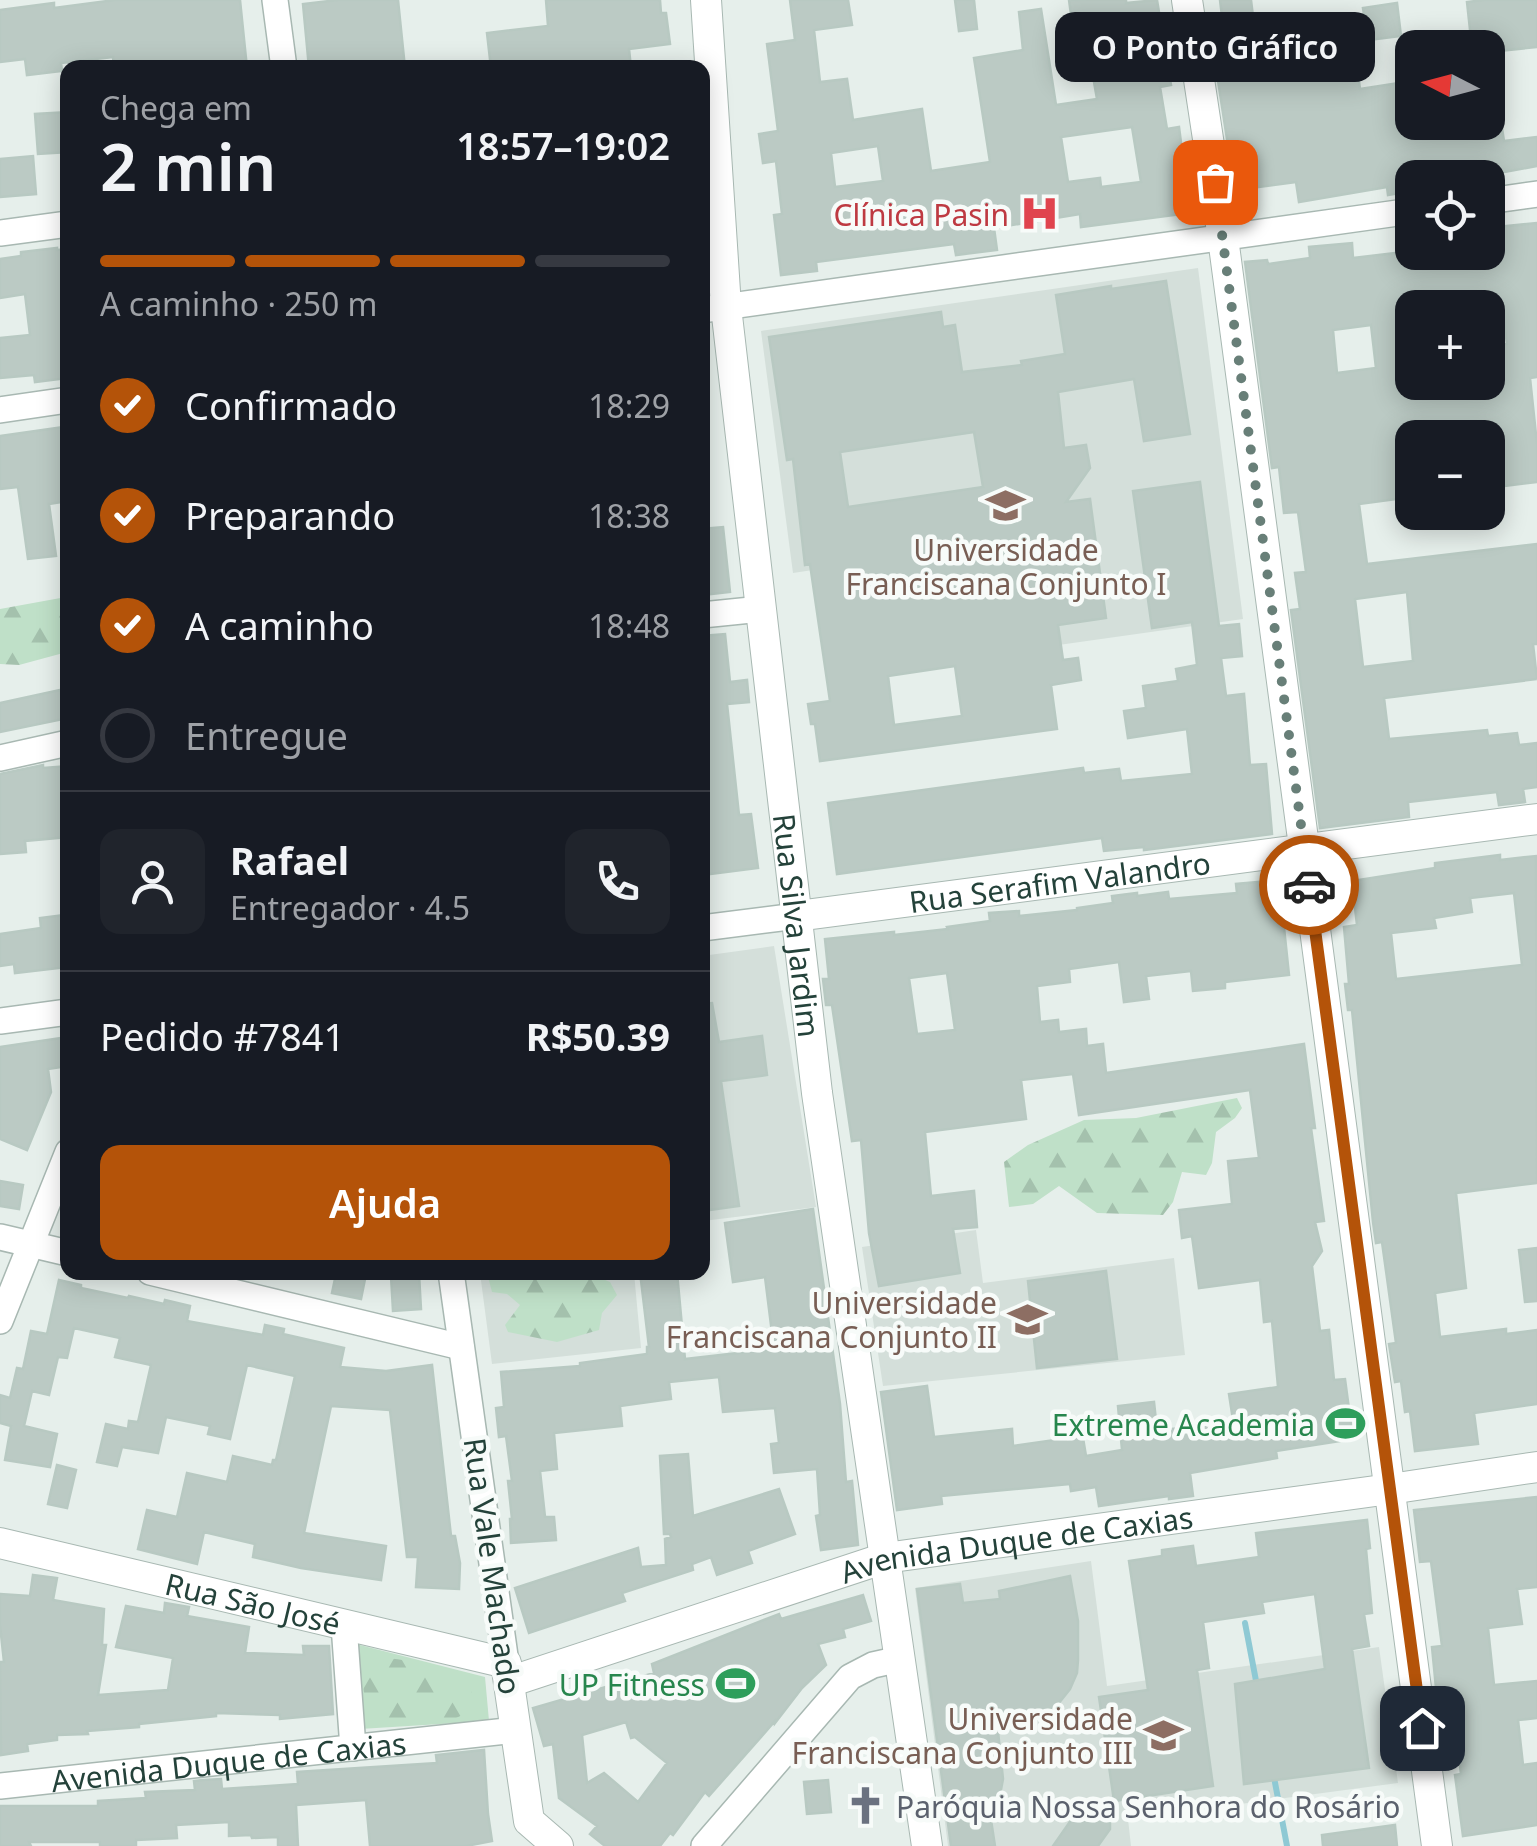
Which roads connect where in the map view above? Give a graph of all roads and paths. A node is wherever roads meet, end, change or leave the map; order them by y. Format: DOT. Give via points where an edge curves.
graph roads {
  1 [pos="275,0"];
  2 [pos="706,0"];
  3 [pos="1187,0"];
  4 [pos="283,60"];
  5 [pos="708,60"];
  6 [pos="710,154"];
  7 [pos="1537,194"];
  8 [pos="1505,198"];
  9 [pos="1395,213"];
  10 [pos="60,225"];
  11 [pos="0,233"];
  12 [pos="1223,238"];
  13 [pos="714,309"];
  14 [pos="60,401"];
  15 [pos="0,410"];
  16 [pos="761,609"];
  17 [pos="710,614"];
  18 [pos="60,745"];
  19 [pos="0,758"];
  20 [pos="1537,820"];
  21 [pos="1305,850"];
  22 [pos="796,916"];
  23 [pos="710,927"];
  24 [pos="60,1013"];
  25 [pos="0,1020"];
  26 [pos="60,1172"];
  27 [pos="0,1236"];
  28 [pos="32,1244"];
  29 [pos="60,1251"];
  30 [pos="183,1280"];
  31 [pos="452,1280"];
  32 [pos="0,1320"];
  33 [pos="462,1347"];
  34 [pos="1537,1467"];
  35 [pos="1390,1489"];
  36 [pos="0,1543"];
  37 [pos="885,1558"];
  38 [pos="344,1625"];
  39 [pos="900,1659"];
  40 [pos="508,1673"];
  41 [pos="516,1730"];
  42 [pos="352,1748"];
  43 [pos="0,1786"];
  44 [pos="558,1846"];
  45 [pos="704,1846"];
  46 [pos="927,1846"];
  47 [pos="1438,1846"];
  1 -- 4 [label="street"];
  2 -- 5 [label="street, Rua Silva Jardim"];
  3 -- 12 [label="street"];
  6 -- 13 [label="street, Rua Silva Jardim"];
  7 -- 8 [label="street"];
  9 -- 12 [label="street"];
  10 -- 11 [label="street"];
  12 -- 13 [label="street"];
  12 -- 21 [label="street"];
  13 -- 16 [label="street, Rua Silva Jardim"];
  14 -- 15 [label="street"];
  16 -- 17 [label="street"];
  16 -- 22 [label="street, Rua Silva Jardim"];
  18 -- 19 [label="street"];
  20 -- 21 [label="street, Rua Serafim Valandro"];
  21 -- 22 [label="street, Rua Serafim Valandro"];
  21 -- 35 [label="street"];
  22 -- 23 [label="street, Rua Serafim Valandro"];
  22 -- 37 [label="street, Rua Silva Jardim"];
  24 -- 25 [label="street"];
  26 -- 28 [label="street"];
  27 -- 28 [label="street"];
  28 -- 29 [label="street"];
  28 -- 32 [label="street"];
  30 -- 33 [label="street"];
  31 -- 33 [label="street, Rua Vale Machado"];
  33 -- 40 [label="street, Rua Vale Machado"];
  34 -- 35 [label="street, Avenida Duque de Caxias"];
  35 -- 37 [label="street, Avenida Duque de Caxias"];
  35 -- 47 [label="street"];
  36 -- 38 [label="street, Rua São José"];
  37 -- 39 [label="street, Rua Silva Jardim"];
  37 -- 40 [label="street, Avenida Duque de Caxias"];
  38 -- 40 [label="street, Rua São José"];
  38 -- 42 [label="street"];
  39 -- 45 [label="street" via="850,1677"];
  39 -- 46 [label="street, Rua Silva Jardim"];
  40 -- 41 [label="street, Rua Vale Machado"];
  41 -- 42 [label="street, Avenida Duque de Caxias"];
  41 -- 44 [label="street, Rua Vale Machado" via="529,1821"];
  42 -- 43 [label="street, Avenida Duque de Caxias"];
}
